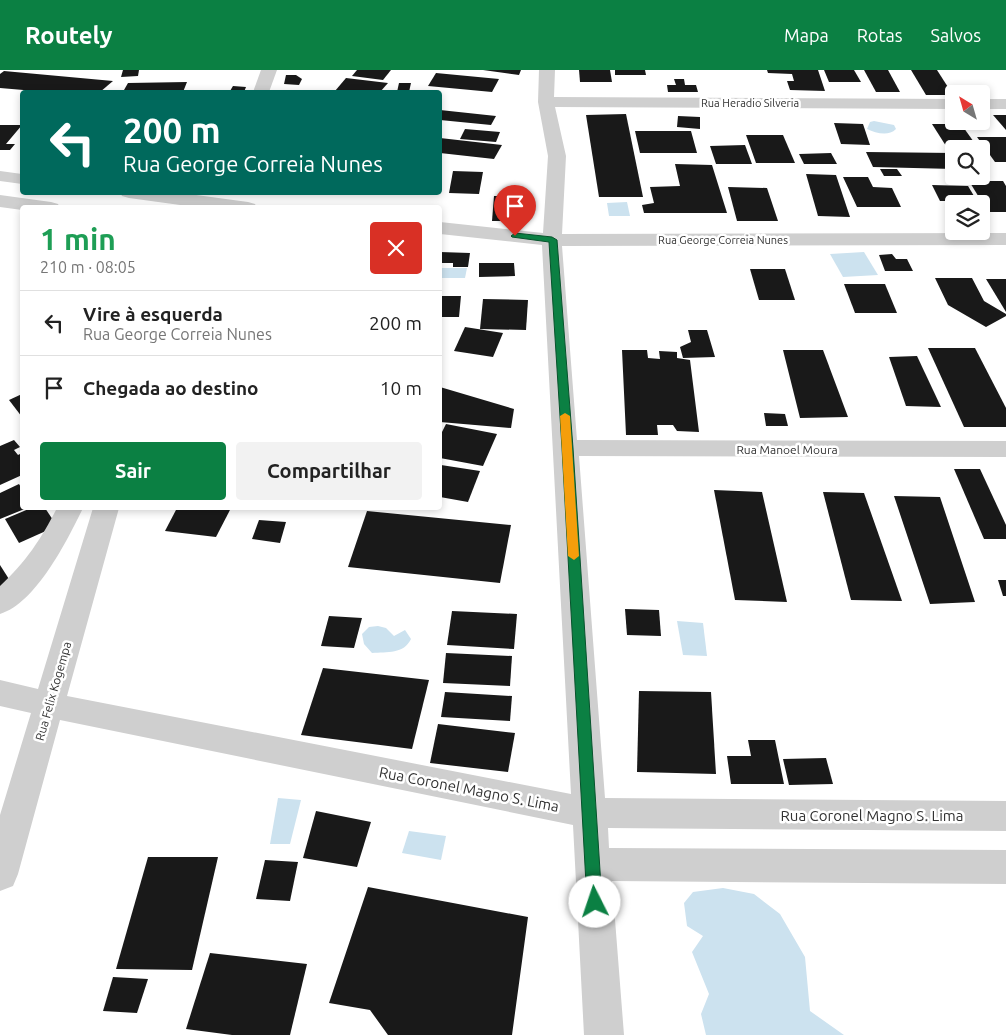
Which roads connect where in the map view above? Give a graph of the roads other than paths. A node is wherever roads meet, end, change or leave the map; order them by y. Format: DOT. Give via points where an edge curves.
graph roads {
  1 [pos="268,70"];
  2 [pos="547,70"];
  3 [pos="261,90"];
  4 [pos="546,102"];
  5 [pos="945,104"];
  6 [pos="990,104"];
  7 [pos="1006,104"];
  8 [pos="0,176"];
  9 [pos="20,179"];
  10 [pos="156,195"];
  11 [pos="0,201"];
  12 [pos="222,202"];
  13 [pos="34,205"];
  14 [pos="235,205"];
  15 [pos="442,228"];
  16 [pos="1006,239"];
  17 [pos="552,240"];
  18 [pos="567,448"];
  19 [pos="1006,449"];
  20 [pos="69,510"];
  21 [pos="105,510"];
  22 [pos="0,603"];
  23 [pos="0,693"];
  24 [pos="49,705"];
  25 [pos="589,813"];
  26 [pos="1006,816"];
  27 [pos="592,864"];
  28 [pos="1006,867"];
  29 [pos="0,874"];
  30 [pos="604,1035"];
  1 -- 3 [label="street"];
  2 -- 4 [label="street"];
  4 -- 5 [label="street, Rua Heradio Silveria"];
  4 -- 17 [label="street" via="557,156"];
  6 -- 7 [label="street"];
  8 -- 9 [label="street"];
  10 -- 12 [label="street"];
  11 -- 13 [label="street"];
  12 -- 14 [label="street"];
  15 -- 17 [label="street, Rua George Correia Nunes"];
  16 -- 17 [label="street, Rua George Correia Nunes"];
  17 -- 18 [label="street"];
  18 -- 19 [label="street, Rua Manoel Moura"];
  18 -- 25 [label="street"];
  20 -- 22 [label="street" via="30,575"];
  21 -- 24 [label="street, Rua Felix Kogempa"];
  23 -- 24 [label="street, Rua Coronel Magno S. Lima"];
  24 -- 25 [label="street, Rua Coronel Magno S. Lima"];
  24 -- 29 [label="street, Rua Felix Kogempa"];
  25 -- 26 [label="street, Rua Coronel Magno S. Lima"];
  25 -- 27 [label="street"];
  27 -- 28 [label="street"];
  27 -- 30 [label="street"];
}
